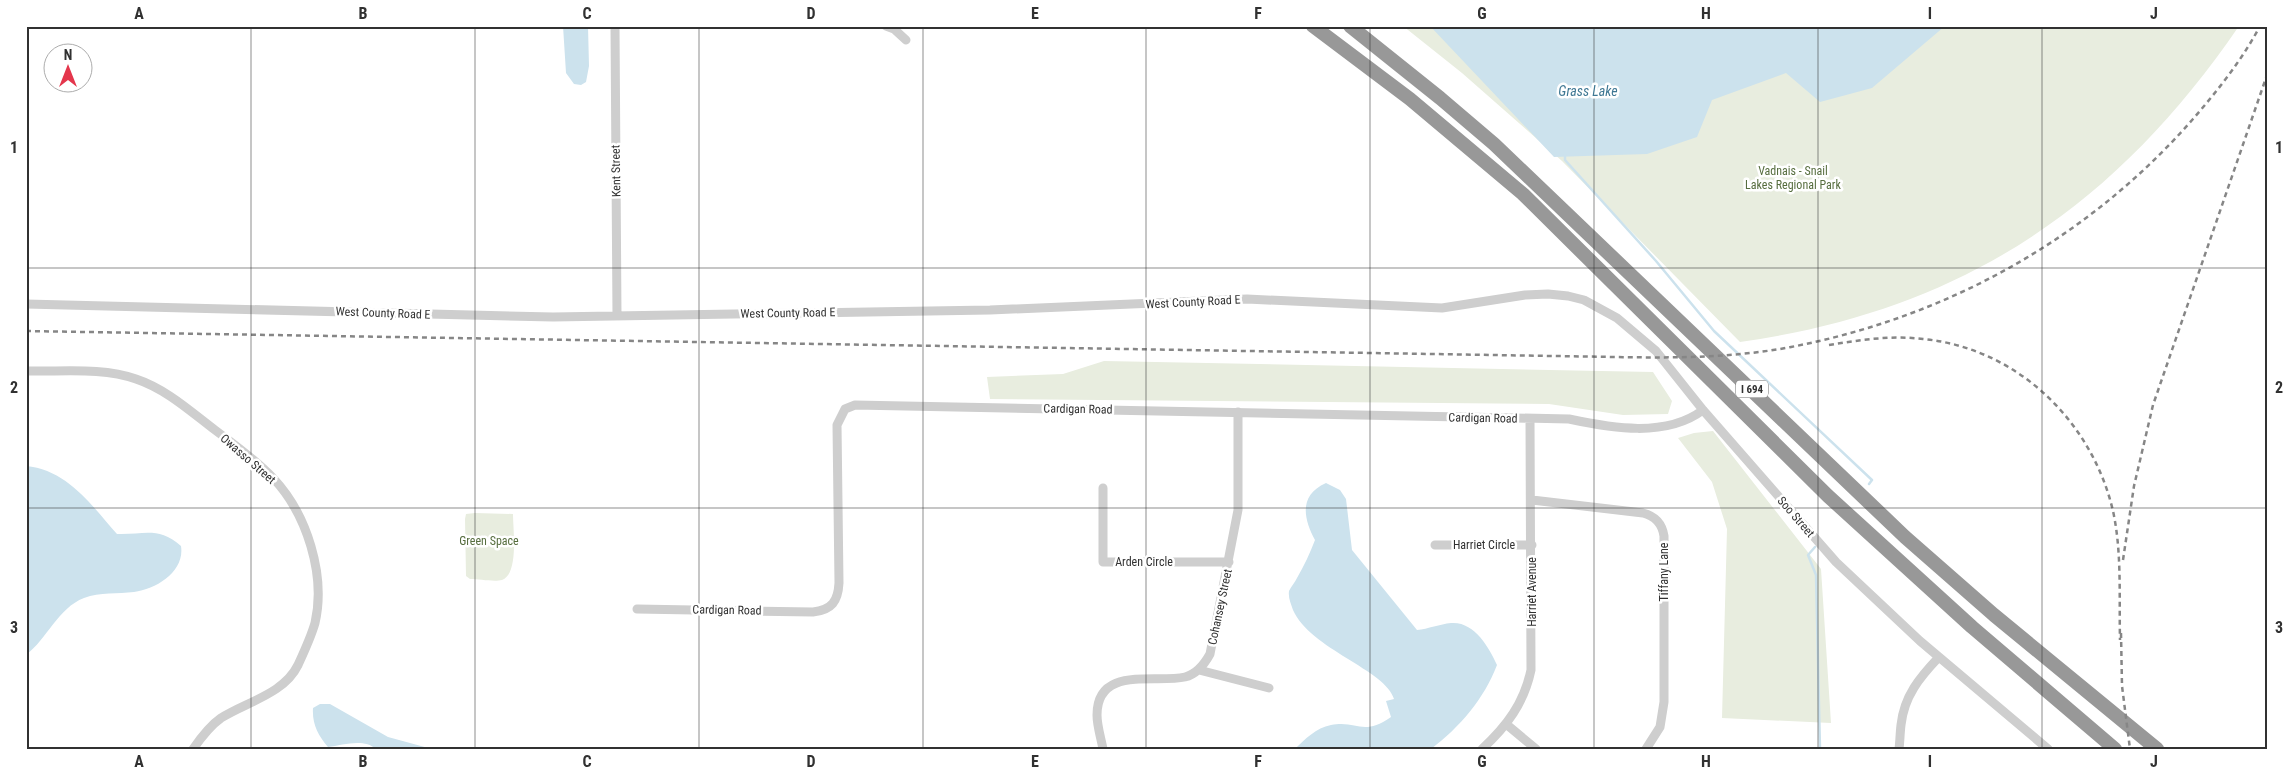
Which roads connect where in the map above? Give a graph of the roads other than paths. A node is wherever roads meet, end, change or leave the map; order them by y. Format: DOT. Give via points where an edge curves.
graph roads {
  1 [pos="615,26"];
  2 [pos="886,26"];
  3 [pos="1313,26"];
  4 [pos="1350,26"];
  5 [pos="906,40"];
  6 [pos="1548,294"];
  7 [pos="26,304"];
  8 [pos="617,316"];
  9 [pos="26,370"];
  10 [pos="1703,410"];
  11 [pos="1238,412"];
  12 [pos="1530,419"];
  13 [pos="1103,488"];
  14 [pos="1532,500"];
  15 [pos="1435,545"];
  16 [pos="1532,545"];
  17 [pos="1229,562"];
  18 [pos="637,609"];
  19 [pos="1939,657"];
  20 [pos="1199,670"];
  21 [pos="1269,688"];
  22 [pos="1506,724"];
  23 [pos="193,749"];
  24 [pos="1104,749"];
  25 [pos="1482,749"];
  26 [pos="1536,749"];
  27 [pos="1646,749"];
  28 [pos="1899,749"];
  29 [pos="2048,749"];
  30 [pos="2115,749"];
  31 [pos="2157,749"];
  1 -- 8 [label="street, Kent Street"];
  2 -- 5 [label="street"];
  3 -- 30 [label="highway, I 694" via="1410,99 1523,194 1835,503 1965,621"];
  4 -- 31 [label="highway, I 694" via="1501,151 1934,563"];
  6 -- 8 [label="street, West County Road E" via="1442,308 1247,299 990,310"];
  6 -- 10 [label="street, Soo Street" via="1584,300 1617,318 1656,351"];
  7 -- 8 [label="street, West County Road E" via="303,309 467,316"];
  9 -- 23 [label="street, Owasso Street" via="117,374 149,384 178,402 260,465 298,511 313,558 318,599 314,624 298,666 268,694 220,719"];
  10 -- 12 [label="street, Cardigan Road" via="1675,425 1636,428 1601,426 1569,419"];
  10 -- 19 [label="street, Soo Street" via="1836,562"];
  11 -- 12 [label="street, Cardigan Road"];
  11 -- 17 [label="street, Cohansey Street" via="1238,510"];
  11 -- 18 [label="street, Cardigan Road" via="855,405 845,409 837,426 839,583 835,603 828,609 813,612"];
  12 -- 14 [label="street, Harriet Avenue"];
  13 -- 17 [label="street, Arden Circle" via="1103,562"];
  14 -- 16 [label="street, Harriet Avenue"];
  14 -- 27 [label="street, Tiffany Lane" via="1643,513 1661,525 1664,536 1664,702 1660,727"];
  15 -- 16 [label="street, Harriet Circle"];
  16 -- 22 [label="street, Harriet Avenue" via="1531,670 1522,699"];
  17 -- 20 [label="street, Cohansey Street" via="1210,654"];
  19 -- 28 [label="street" via="1908,698 1900,726"];
  19 -- 29 [label="street, Soo Street"];
  20 -- 21 [label="street"];
  20 -- 24 [label="street" via="1186,677 1122,680 1107,689 1097,714"];
  22 -- 25 [label="street, Harriet Avenue"];
  22 -- 26 [label="street"];
}
